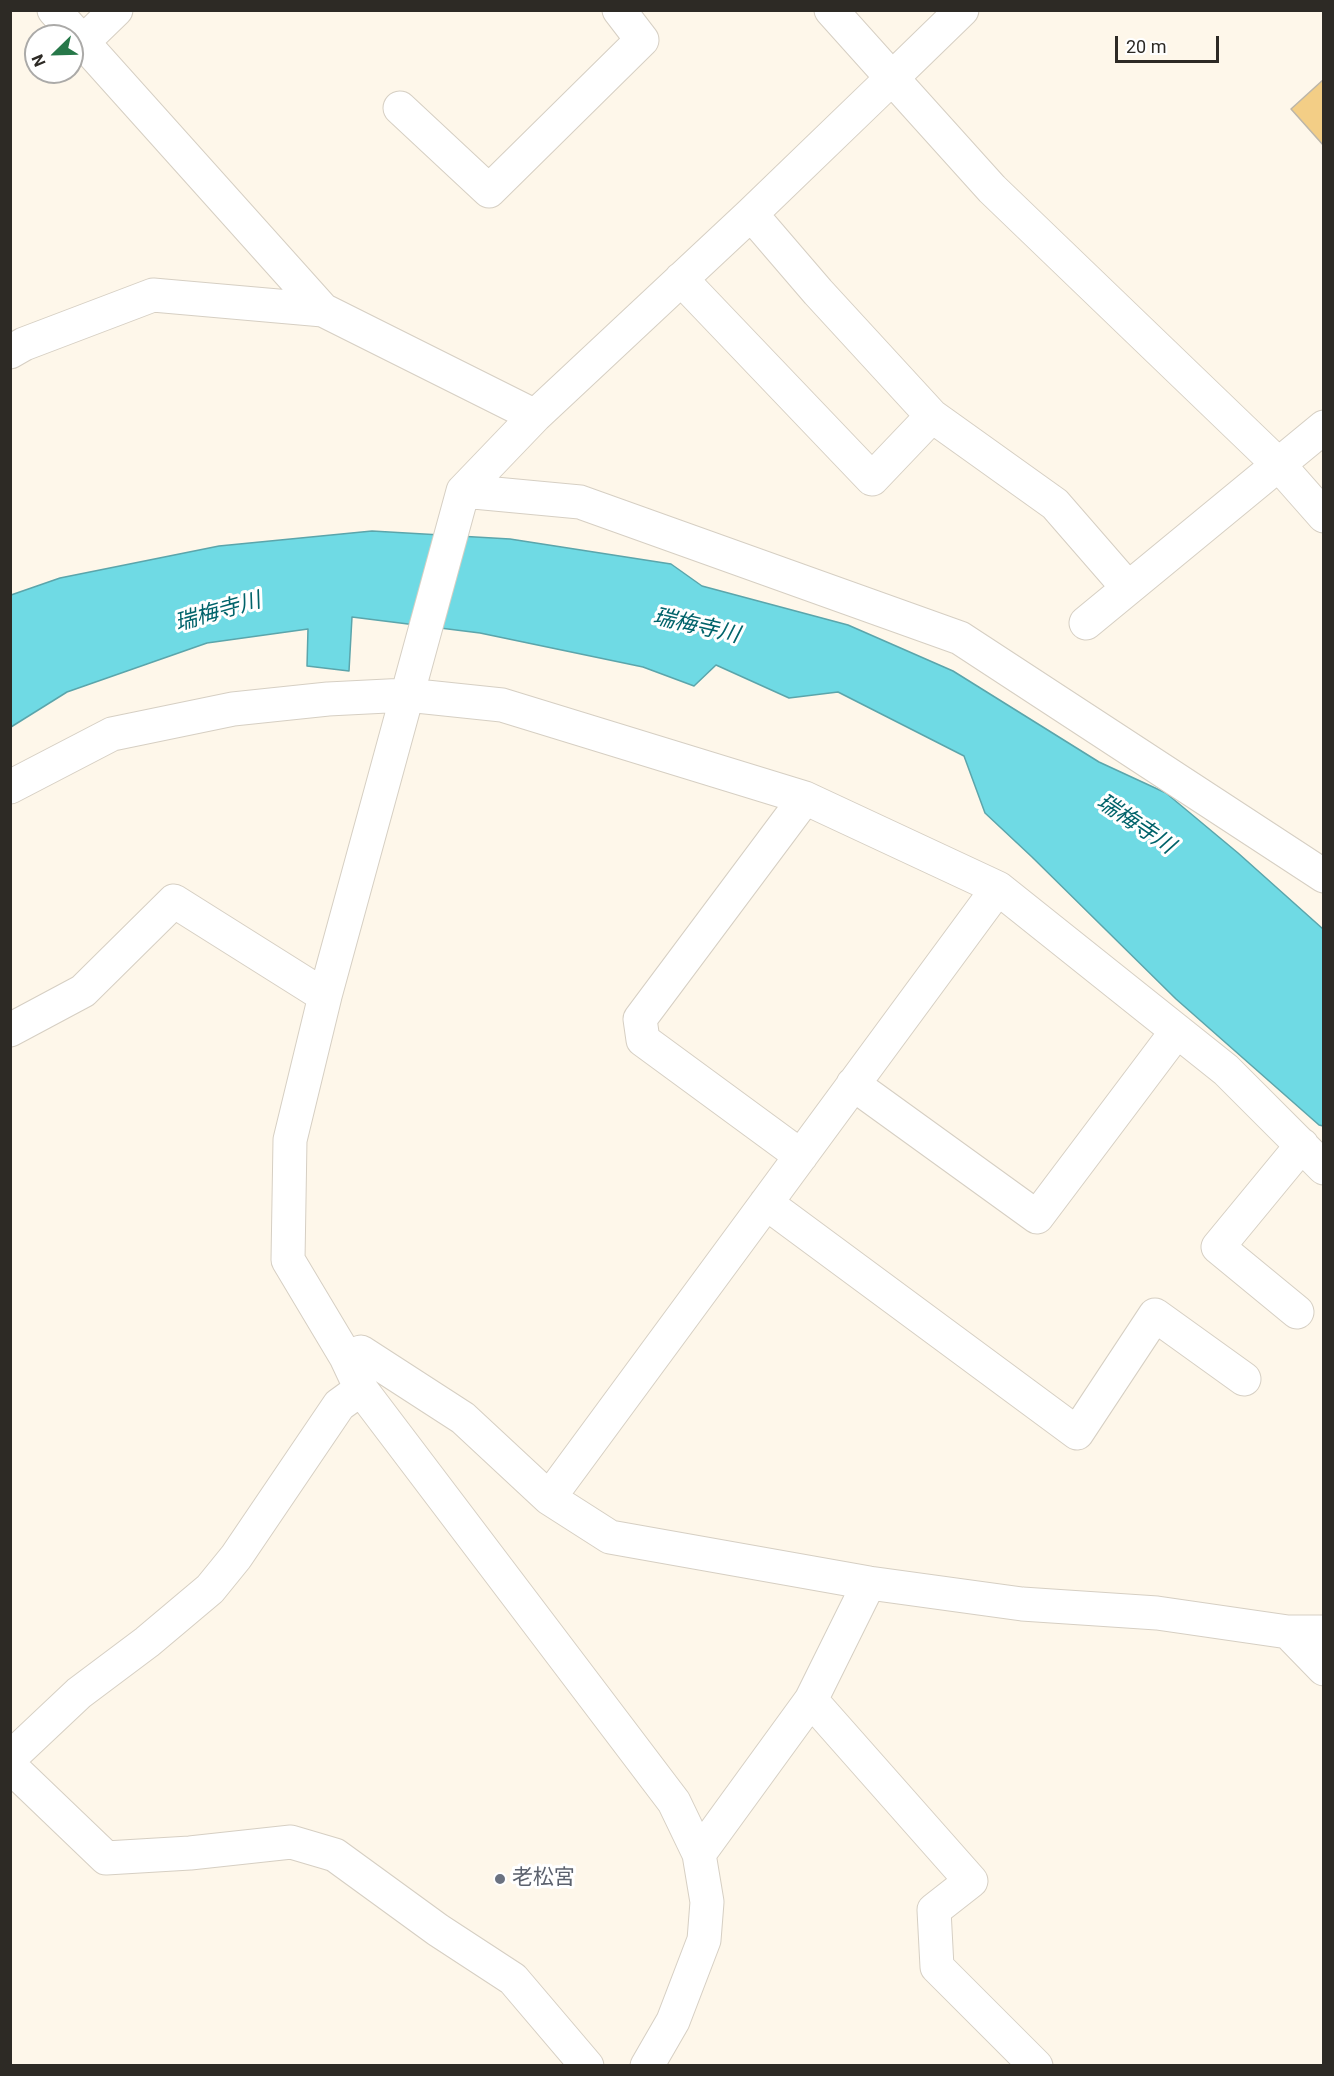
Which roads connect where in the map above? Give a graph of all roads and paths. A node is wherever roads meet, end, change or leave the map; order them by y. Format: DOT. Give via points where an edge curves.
graph roads {
  1 [pos="54,10"];
  2 [pos="116,10"];
  3 [pos="619,10"];
  4 [pos="831,10"];
  5 [pos="962,10"];
  6 [pos="67,24"];
  7 [pos="84,41"];
  8 [pos="84,43"];
  9 [pos="892,78"];
  10 [pos="400,108"];
  11 [pos="751,214"];
  12 [pos="681,279"];
  13 [pos="323,309"];
  14 [pos="10,351"];
  15 [pos="534,416"];
  16 [pos="932,416"];
  17 [pos="1323,427"];
  18 [pos="1279,465"];
  19 [pos="463,491"];
  20 [pos="1323,516"];
  21 [pos="1128,588"];
  22 [pos="1086,623"];
  23 [pos="407,695"];
  24 [pos="10,787"];
  25 [pos="805,798"];
  26 [pos="1323,876"];
  27 [pos="998,888"];
  28 [pos="325,996"];
  29 [pos="10,1030"];
  30 [pos="1176,1031"];
  31 [pos="854,1084"];
  32 [pos="801,1156"];
  33 [pos="1313,1156"];
  34 [pos="766,1203"];
  35 [pos="1297,1312"];
  36 [pos="346,1357"];
  37 [pos="1244,1379"];
  38 [pos="361,1389"];
  39 [pos="549,1498"];
  40 [pos="869,1583"];
  41 [pos="1288,1632"];
  42 [pos="1323,1632"];
  43 [pos="1323,1669"];
  44 [pos="811,1700"];
  45 [pos="13,1748"];
  46 [pos="699,1854"];
  47 [pos="587,2066"];
  48 [pos="646,2066"];
  49 [pos="1036,2066"];
  1 -- 6 [label="street"];
  2 -- 7 [label="street"];
  3 -- 10 [label="street" via="642,40 489,191"];
  4 -- 9 [label="street"];
  5 -- 9 [label="street"];
  8 -- 13 [label="street"];
  9 -- 11 [label="street"];
  9 -- 18 [label="street" via="992,189"];
  11 -- 12 [label="street"];
  11 -- 16 [label="street"];
  12 -- 15 [label="street"];
  12 -- 16 [label="street" via="872,478"];
  13 -- 14 [label="street" via="153,295"];
  13 -- 15 [label="street"];
  15 -- 19 [label="street"];
  16 -- 21 [label="street" via="1055,504"];
  17 -- 18 [label="street"];
  18 -- 20 [label="street"];
  18 -- 21 [label="street"];
  19 -- 23 [label="street"];
  19 -- 26 [label="street" via="580,502 960,638"];
  21 -- 22 [label="street"];
  23 -- 24 [label="street" via="233,709 112,734"];
  23 -- 25 [label="street" via="502,705"];
  23 -- 28 [label="street"];
  25 -- 27 [label="street"];
  25 -- 32 [label="street" via="640,1019 643,1040"];
  27 -- 30 [label="street"];
  27 -- 31 [label="street"];
  28 -- 29 [label="street" via="174,902 83,991"];
  28 -- 36 [label="street" via="290,1140 288,1260"];
  30 -- 31 [label="street" via="1037,1217"];
  30 -- 33 [label="street" via="1226,1070"];
  31 -- 32 [label="street"];
  32 -- 34 [label="street"];
  33 -- 35 [label="street" via="1218,1247"];
  34 -- 37 [label="street" via="1077,1433 1155,1315"];
  34 -- 39 [label="street"];
  36 -- 38 [label="street"];
  36 -- 39 [label="street" via="361,1352 463,1418"];
  38 -- 45 [label="street" via="339,1405 210,1589"];
  38 -- 46 [label="street" via="674,1802"];
  39 -- 40 [label="street" via="610,1537"];
  40 -- 41 [label="street" via="1022,1604 1156,1613"];
  40 -- 44 [label="street"];
  41 -- 42 [label="street"];
  41 -- 43 [label="street"];
  44 -- 46 [label="street"];
  44 -- 49 [label="street" via="971,1881 934,1910 937,1966"];
  45 -- 47 [label="street" via="106,1858 291,1842 334,1855 513,1979"];
  46 -- 48 [label="street" via="707,1902 704,1940 673,2021"];
}
